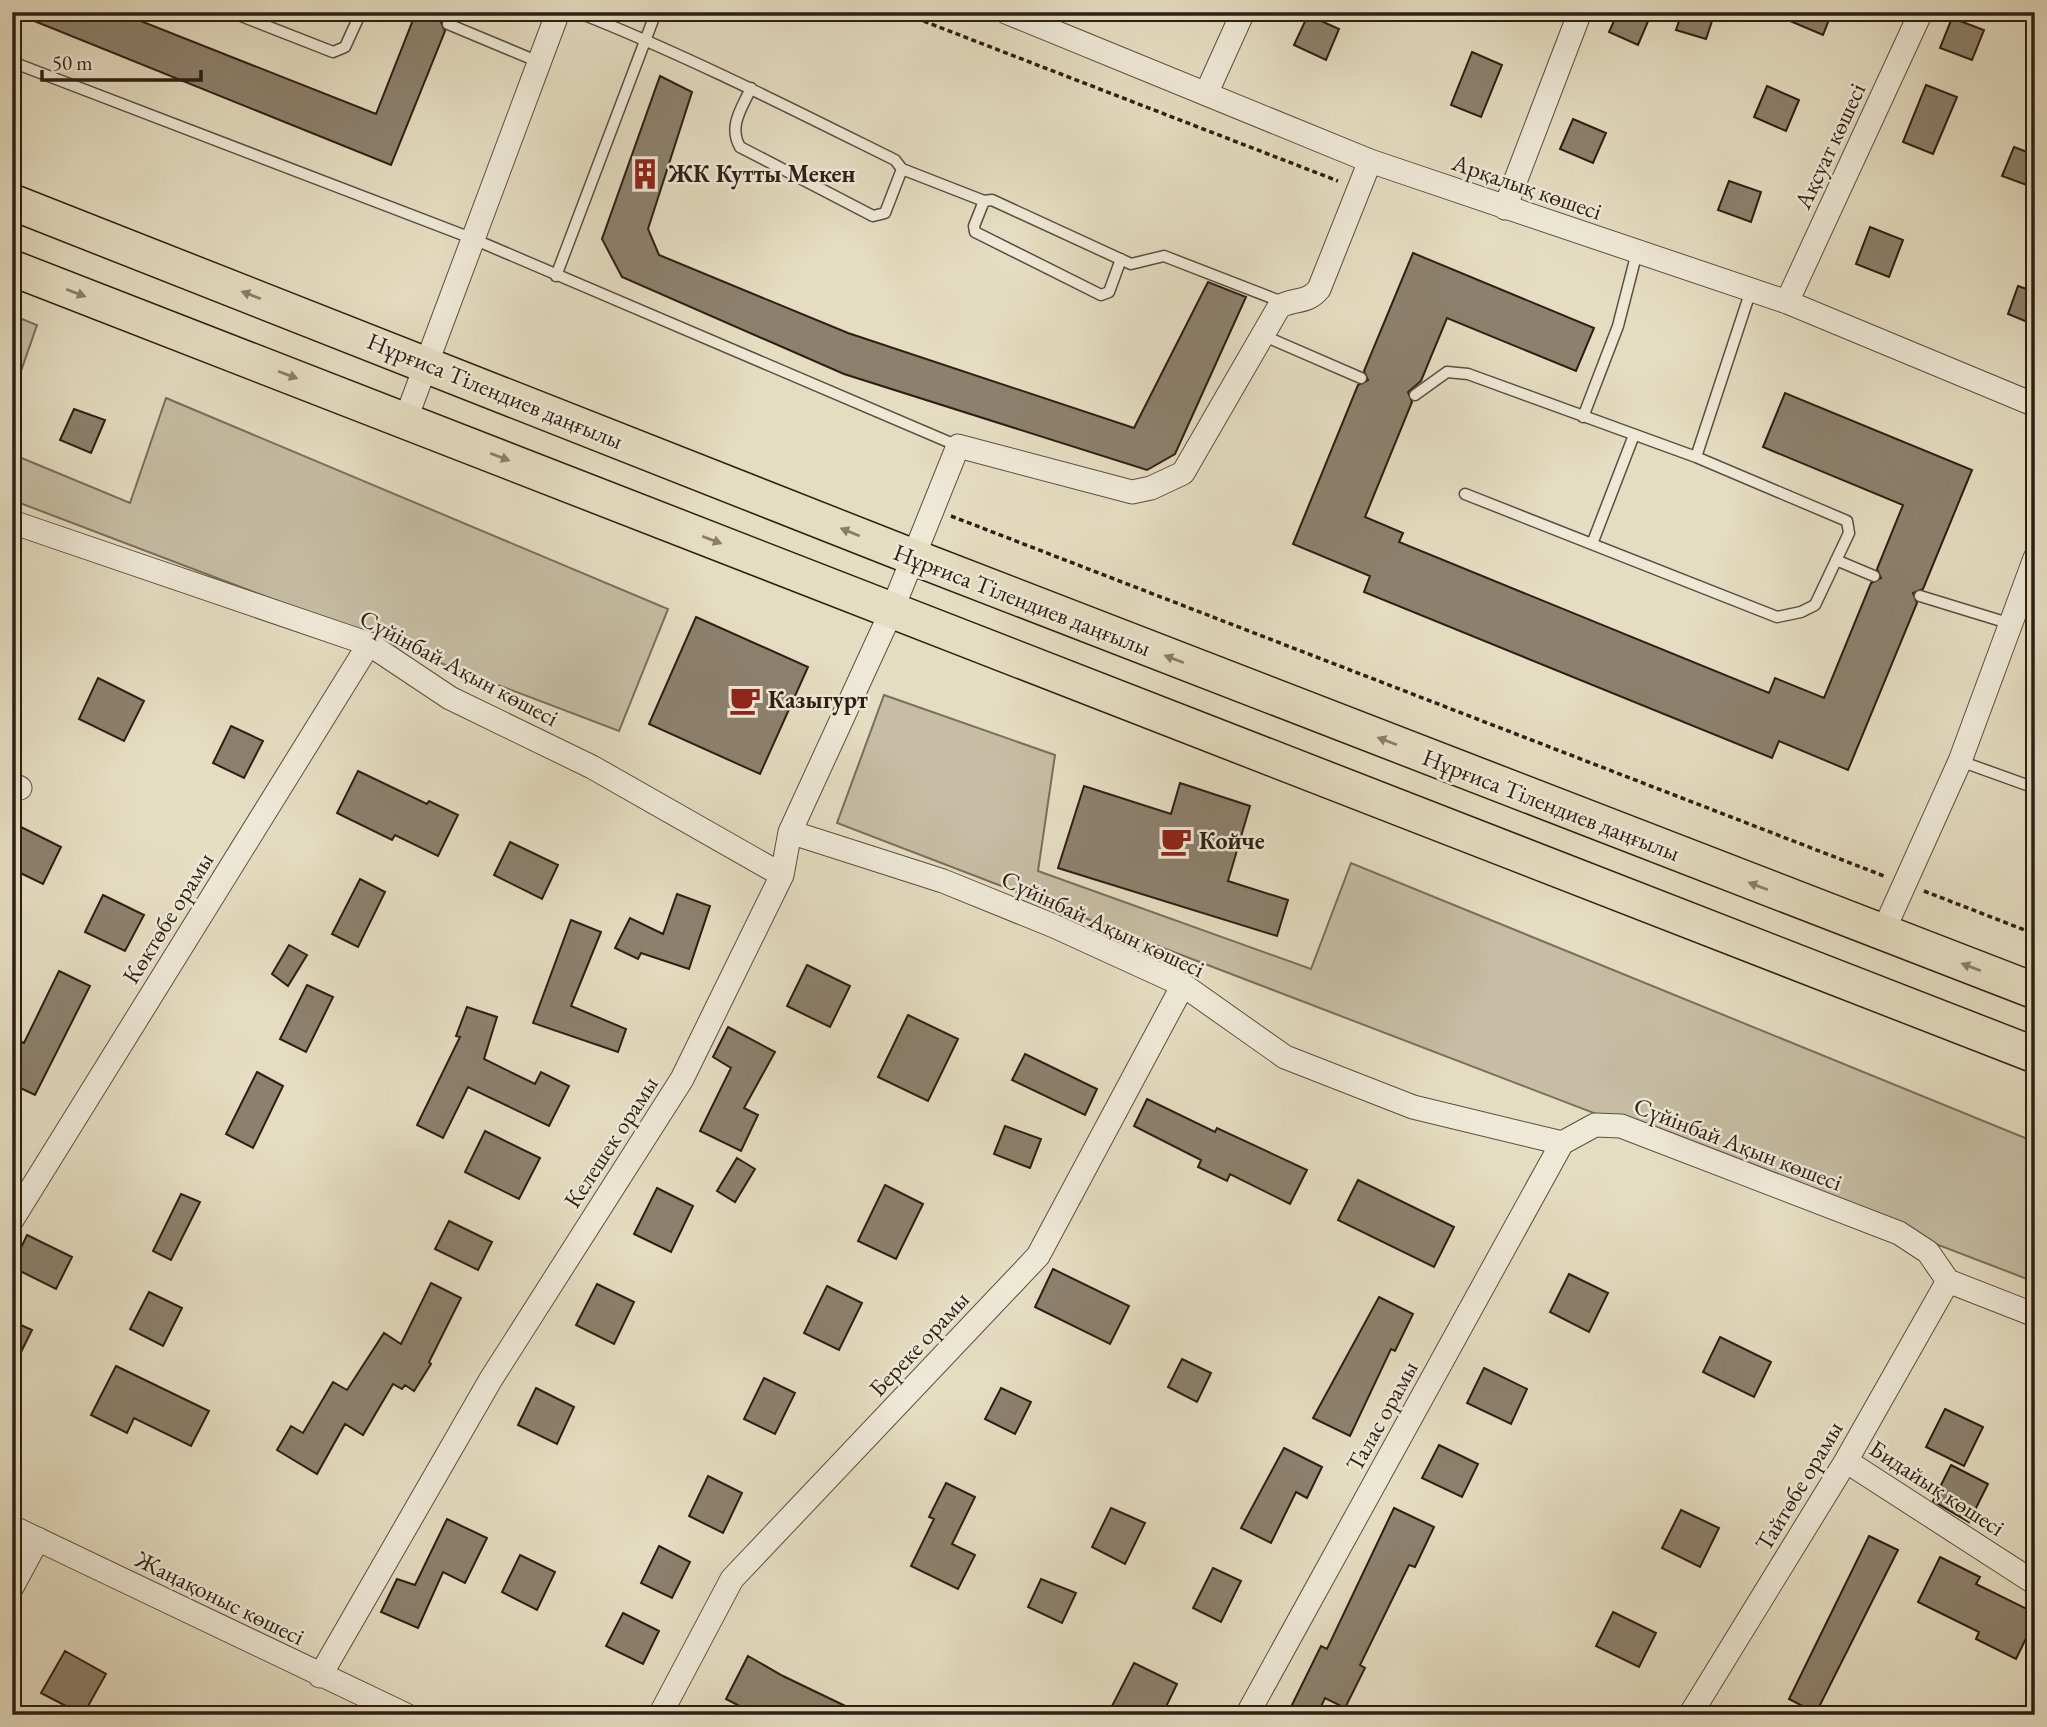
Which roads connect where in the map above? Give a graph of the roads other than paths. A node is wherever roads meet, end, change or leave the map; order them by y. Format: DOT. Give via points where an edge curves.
graph roads {
  1 [pos="231,12"];
  2 [pos="361,12"];
  3 [pos="558,12"];
  4 [pos="577,12"];
  5 [pos="656,12"];
  6 [pos="1006,12"];
  7 [pos="1243,12"];
  8 [pos="1580,12"];
  9 [pos="1921,12"];
  10 [pos="447,24"];
  11 [pos="645,39"];
  12 [pos="12,62"];
  13 [pos="539,62"];
  14 [pos="751,88"];
  15 [pos="1206,94"];
  16 [pos="1370,161"];
  17 [pos="902,169"];
  18 [pos="984,201"];
  19 [pos="12,202"];
  20 [pos="1505,208"];
  21 [pos="471,238"];
  22 [pos="1637,252"];
  23 [pos="1121,259"];
  24 [pos="12,268"];
  25 [pos="556,276"];
  26 [pos="1751,290"];
  27 [pos="1787,302"];
  28 [pos="1285,303"];
  29 [pos="1262,335"];
  30 [pos="426,363"];
  31 [pos="1362,378"];
  32 [pos="1415,396"];
  33 [pos="2035,405"];
  34 [pos="1583,417"];
  35 [pos="405,421"];
  36 [pos="1634,435"];
  37 [pos="958,446"];
  38 [pos="1696,457"];
  39 [pos="1465,494"];
  40 [pos="12,522"];
  41 [pos="1592,544"];
  42 [pos="913,557"];
  43 [pos="2035,558"];
  44 [pos="1836,560"];
  45 [pos="1874,576"];
  46 [pos="1920,596"];
  47 [pos="892,610"];
  48 [pos="2008,623"];
  49 [pos="369,644"];
  50 [pos="1960,761"];
  51 [pos="2035,788"];
  52 [pos="790,832"];
  53 [pos="782,875"];
  54 [pos="1882,934"];
  55 [pos="1183,985"];
  56 [pos="2035,991"];
  57 [pos="2035,1055"];
  58 [pos="1562,1143"];
  59 [pos="12,1220"];
  60 [pos="1948,1281"];
  61 [pos="2035,1315"];
  62 [pos="1846,1461"];
  63 [pos="12,1527"];
  64 [pos="38,1539"];
  65 [pos="2035,1583"];
  66 [pos="12,1587"];
  67 [pos="320,1676"];
  68 [pos="406,1715"];
  69 [pos="660,1715"];
  70 [pos="1248,1715"];
  71 [pos="1690,1715"];
  1 -- 2 [label="lane" via="333,52 345,47"];
  3 -- 13 [label="street"];
  4 -- 11 [label="lane"];
  5 -- 11 [label="lane"];
  6 -- 15 [label="street, Арқалық көшесі"];
  7 -- 15 [label="street"];
  8 -- 20 [label="street"];
  9 -- 27 [label="street, Ақсуат көшесі"];
  10 -- 13 [label="lane"];
  11 -- 14 [label="lane"];
  11 -- 25 [label="lane"];
  12 -- 21 [label="lane"];
  13 -- 21 [label="street"];
  14 -- 17 [label="lane" via="895,160"];
  14 -- 17 [label="lane" via="734,125 740,147 873,216 885,214"];
  15 -- 16 [label="street, Арқалық көшесі"];
  16 -- 20 [label="street, Арқалық көшесі"];
  16 -- 28 [label="street" via="1319,289 1306,301"];
  17 -- 18 [label="lane"];
  18 -- 23 [label="lane" via="992,200"];
  18 -- 23 [label="lane" via="975,232 1101,295 1109,292"];
  30 -- 19 [label="main road, Нұрғиса Тілендиев даңғылы, one-way"];
  20 -- 22 [label="street, Арқалық көшесі"];
  21 -- 25 [label="lane"];
  21 -- 30 [label="street"];
  22 -- 26 [label="street, Арқалық көшесі"];
  22 -- 34 [label="lane" via="1618,326"];
  23 -- 28 [label="lane" via="1138,264 1164,256"];
  24 -- 35 [label="main road, one-way"];
  25 -- 37 [label="lane"];
  26 -- 27 [label="street, Арқалық көшесі"];
  26 -- 38 [label="lane"];
  27 -- 33 [label="street, Арқалық көшесі"];
  28 -- 29 [label="street"];
  29 -- 31 [label="lane"];
  29 -- 37 [label="street" via="1183,473 1151,488 1118,490"];
  30 -- 35 [label="street"];
  42 -- 30 [label="main road, Нұрғиса Тілендиев даңғылы, one-way"];
  32 -- 34 [label="lane" via="1447,372 1457,371"];
  34 -- 36 [label="lane"];
  35 -- 47 [label="main road, one-way"];
  36 -- 38 [label="lane"];
  36 -- 41 [label="lane"];
  37 -- 42 [label="street, Келешек орамы"];
  38 -- 44 [label="lane" via="1847,521 1849,533"];
  39 -- 41 [label="lane"];
  40 -- 49 [label="street, Сүйінбай Ақын көшесі"];
  41 -- 44 [label="lane" via="1777,617 1815,604"];
  42 -- 47 [label="street, Келешек орамы"];
  54 -- 42 [label="main road, Нұрғиса Тілендиев даңғылы, one-way"];
  43 -- 48 [label="street"];
  44 -- 45 [label="lane"];
  46 -- 48 [label="lane"];
  47 -- 52 [label="street, Келешек орамы"];
  47 -- 57 [label="main road"];
  48 -- 50 [label="street"];
  49 -- 53 [label="street, Сүйінбай Ақын көшесі" via="450,698 592,767"];
  49 -- 59 [label="street, Көктөбе орамы"];
  50 -- 51 [label="lane"];
  50 -- 54 [label="street"];
  52 -- 53 [label="street, Келешек орамы"];
  52 -- 55 [label="street, Сүйінбай Ақын көшесі" via="943,881"];
  53 -- 67 [label="street, Келешек орамы" via="682,1079 491,1379"];
  56 -- 54 [label="main road, Нұрғиса Тілендиев даңғылы, one-way"];
  55 -- 58 [label="street, Сүйінбай Ақын көшесі" via="1285,1057 1413,1107"];
  55 -- 69 [label="street, Береке орамы" via="1038,1256 732,1579"];
  58 -- 60 [label="street, Сүйінбай Ақын көшесі" via="1595,1125 1621,1126 1899,1233 1928,1252"];
  58 -- 70 [label="street, Талас орамы"];
  60 -- 61 [label="street"];
  60 -- 62 [label="street, Тайтөбе орамы"];
  62 -- 65 [label="street, Бидайық көшесі"];
  62 -- 71 [label="street, Тайтөбе орамы"];
  63 -- 64 [label="street, Жаңақоныс көшесі"];
  64 -- 66 [label="street"];
  64 -- 67 [label="street, Жаңақоныс көшесі"];
  67 -- 68 [label="street, Жаңақоныс көшесі"];
}
